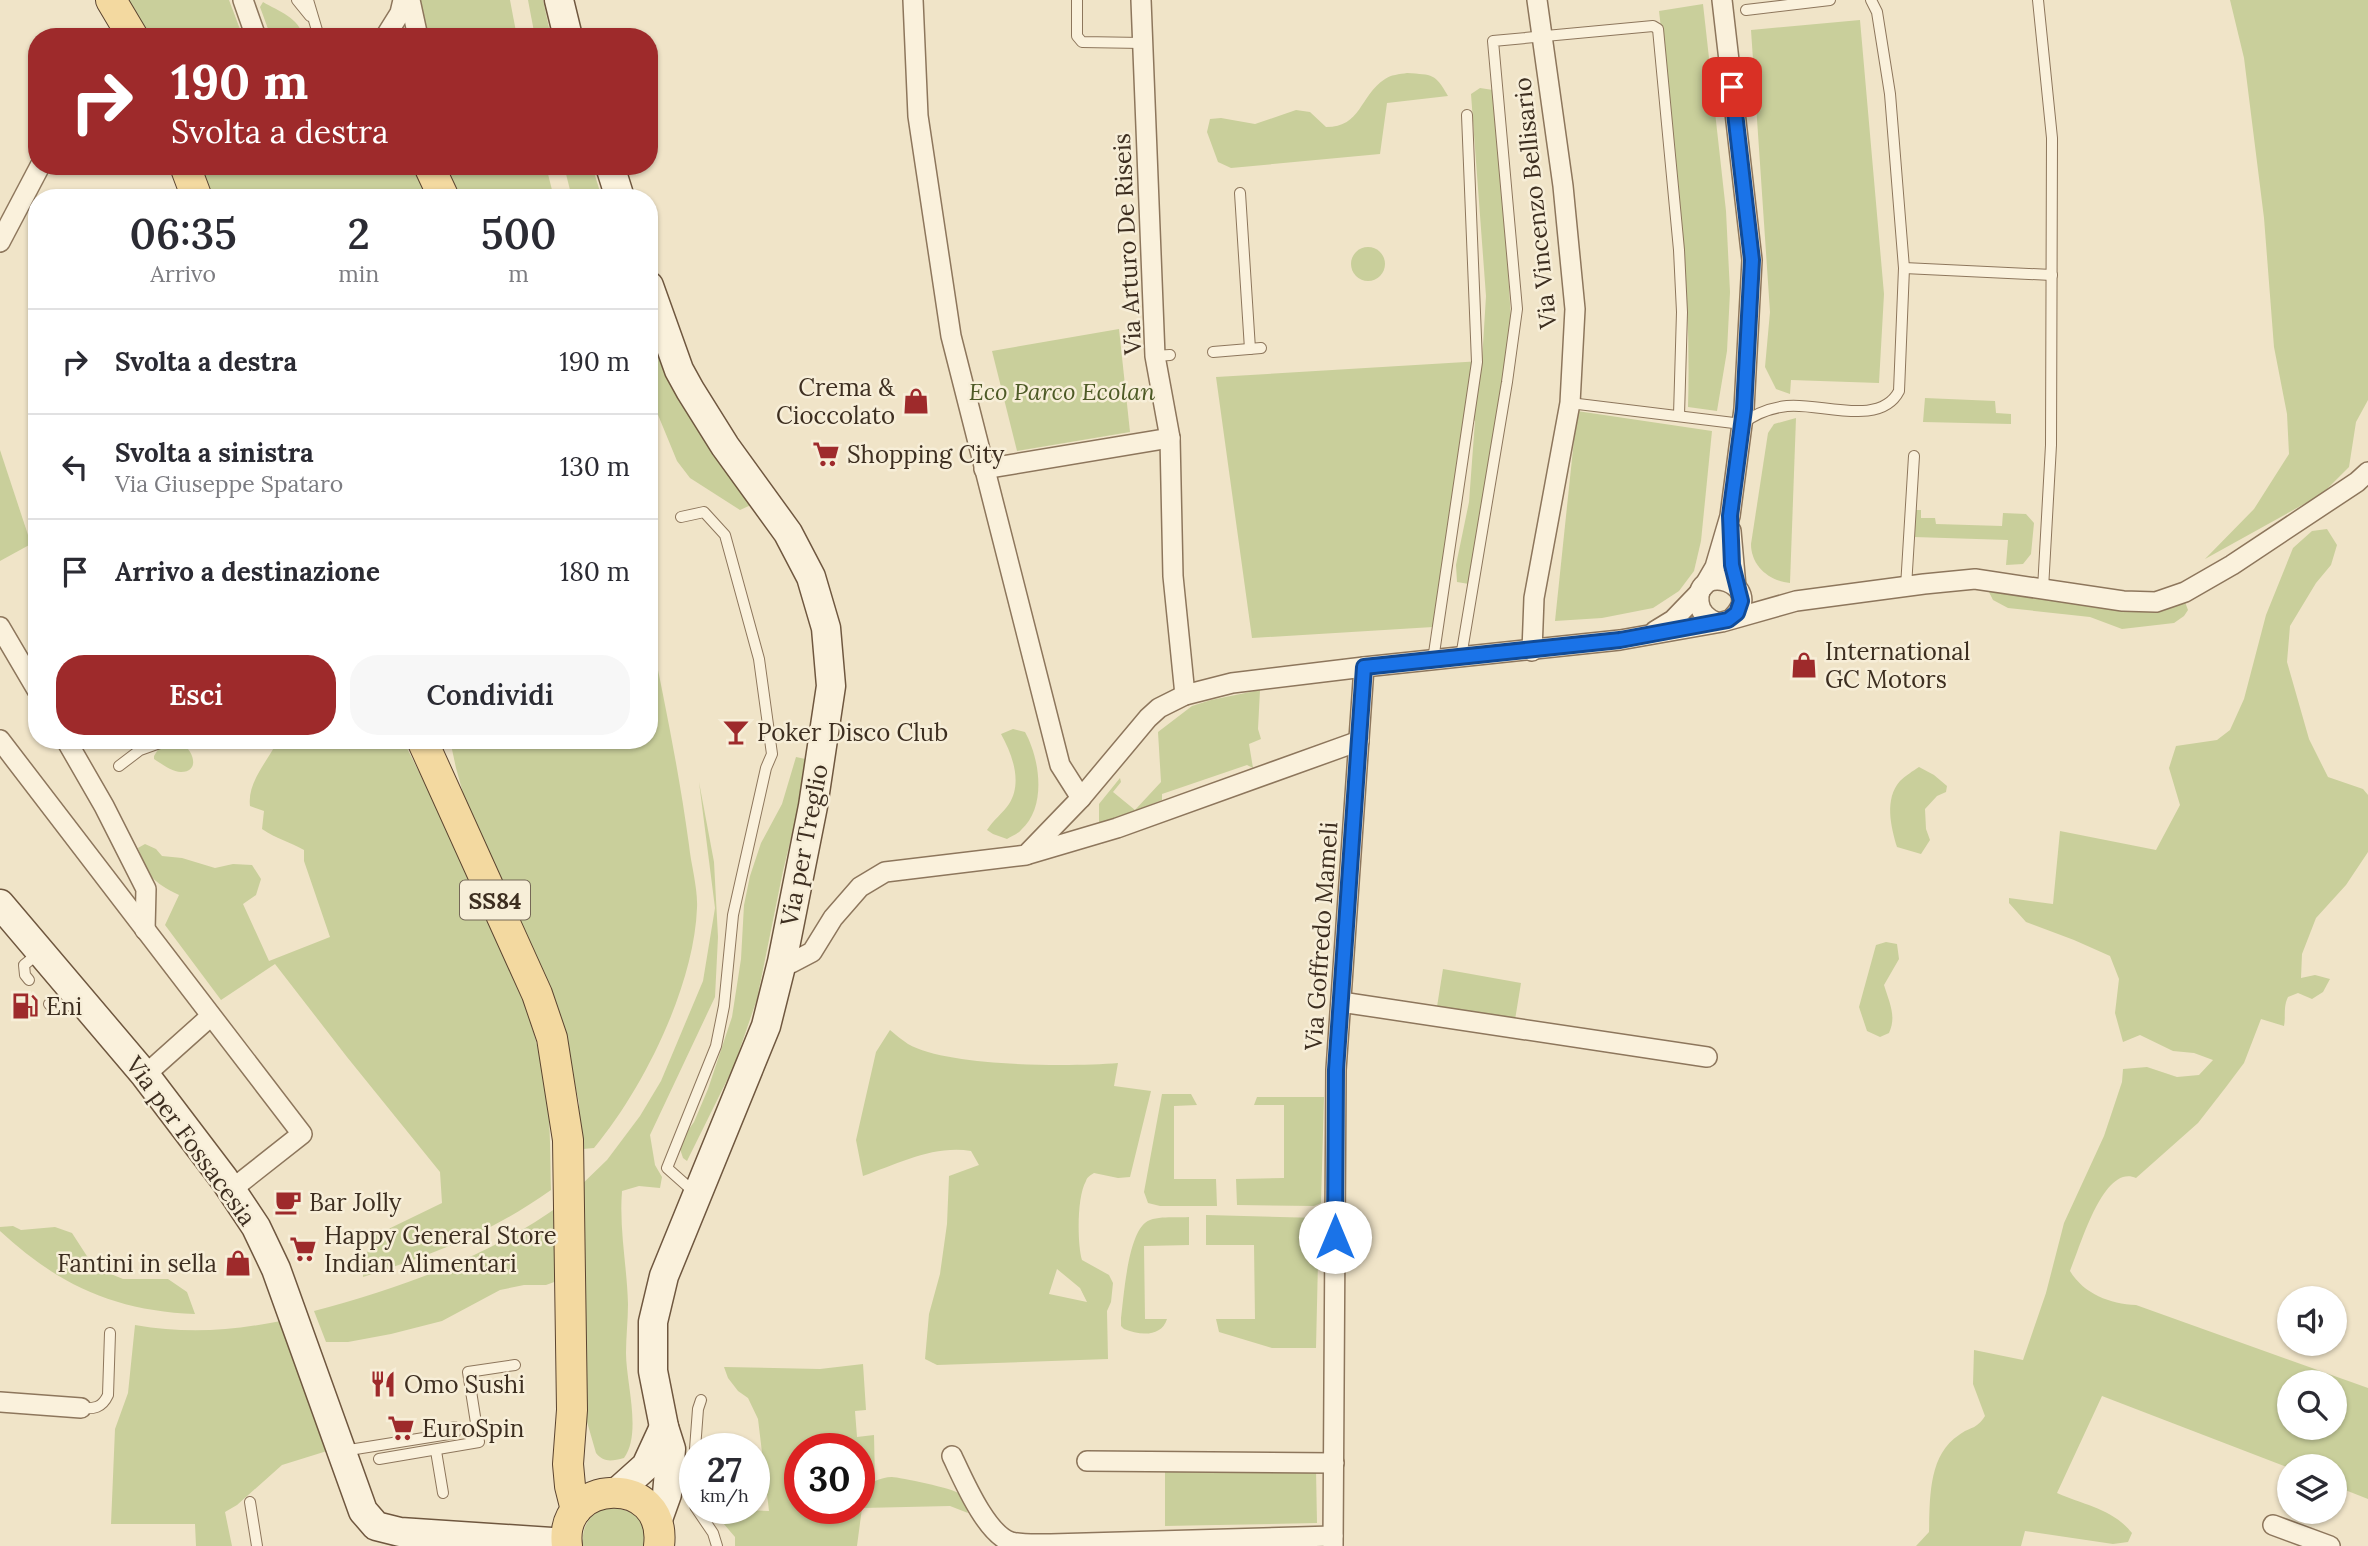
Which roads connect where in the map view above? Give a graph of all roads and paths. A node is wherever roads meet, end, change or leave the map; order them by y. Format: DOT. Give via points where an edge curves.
graph roads {
  1 [pos="111,0"];
  2 [pos="243,0"];
  3 [pos="297,0"];
  4 [pos="308,0"];
  5 [pos="402,0"];
  6 [pos="410,0"];
  7 [pos="559,0"];
  8 [pos="913,0"];
  9 [pos="1077,0"];
  10 [pos="1141,0"];
  11 [pos="1537,0"];
  12 [pos="1722,0"];
  13 [pos="1830,0"];
  14 [pos="1871,0"];
  15 [pos="2038,0"];
  16 [pos="1745,10"];
  17 [pos="314,22"];
  18 [pos="128,28"];
  19 [pos="254,28"];
  20 [pos="316,28"];
  21 [pos="391,28"];
  22 [pos="416,28"];
  23 [pos="566,28"];
  24 [pos="1542,35"];
  25 [pos="1142,43"];
  26 [pos="1467,115"];
  27 [pos="35,175"];
  28 [pos="1240,193"];
  29 [pos="0,242"];
  30 [pos="1904,268"];
  31 [pos="2052,275"];
  32 [pos="658,311"];
  33 [pos="1213,352"];
  34 [pos="1570,403"];
  35 [pos="1679,415"];
  36 [pos="1742,424"];
  37 [pos="1170,438"];
  38 [pos="1914,456"];
  39 [pos="984,469"];
  40 [pos="2368,472"];
  41 [pos="1730,516"];
  42 [pos="681,517"];
  43 [pos="1906,587"];
  44 [pos="1737,588"];
  45 [pos="1702,589"];
  46 [pos="2043,589"];
  47 [pos="1796,601"];
  48 [pos="1724,620"];
  49 [pos="0,627"];
  50 [pos="1648,635"];
  51 [pos="1532,651"];
  52 [pos="1461,658"];
  53 [pos="1433,660"];
  54 [pos="1364,667"];
  55 [pos="28,675"];
  56 [pos="1185,695"];
  57 [pos="0,740"];
  58 [pos="1359,741"];
  59 [pos="71,749"];
  60 [pos="143,749"];
  61 [pos="426,749"];
  62 [pos="449,749"];
  63 [pos="119,766"];
  64 [pos="1081,798"];
  65 [pos="454,806"];
  66 [pos="1026,855"];
  67 [pos="3,911"];
  68 [pos="145,930"];
  69 [pos="40,952"];
  70 [pos="782,962"];
  71 [pos="29,980"];
  72 [pos="78,996"];
  73 [pos="1341,1002"];
  74 [pos="49,1004"];
  75 [pos="211,1016"];
  76 [pos="1707,1057"];
  77 [pos="145,1076"];
  78 [pos="231,1190"];
  79 [pos="697,1194"];
  80 [pos="110,1333"];
  81 [pos="515,1365"];
  82 [pos="701,1400"];
  83 [pos="0,1402"];
  84 [pos="81,1408"];
  85 [pos="572,1410"];
  86 [pos="454,1427"];
  87 [pos="664,1427"];
  88 [pos="696,1433"];
  89 [pos="343,1451"];
  90 [pos="436,1451"];
  91 [pos="952,1456"];
  92 [pos="379,1459"];
  93 [pos="1087,1461"];
  94 [pos="1334,1463"];
  95 [pos="611,1492"];
  96 [pos="443,1493"];
  97 [pos="250,1502"];
  98 [pos="576,1510"];
  99 [pos="707,1524"];
  100 [pos="2273,1525"];
  101 [pos="380,1535"];
  102 [pos="661,1539"];
  103 [pos="1333,1541"];
  104 [pos="567,1544"];
  105 [pos="257,1546"];
  106 [pos="717,1546"];
  107 [pos="2330,1546"];
  1 -- 18 [label="main road"];
  2 -- 19 [label="street"];
  3 -- 17 [label="lane"];
  4 -- 17 [label="lane"];
  5 -- 21 [label="street"];
  6 -- 22 [label="street"];
  7 -- 23 [label="main road"];
  8 -- 39 [label="street" via="918,116 948,323"];
  9 -- 25 [label="lane" via="1077,36 1082,42"];
  10 -- 25 [label="street, Via Arturo De Riseis"];
  11 -- 24 [label="street, Via Vincenzo Bellisario"];
  12 -- 36 [label="street" via="1752,260"];
  13 -- 16 [label="lane"];
  14 -- 30 [label="lane" via="1877,12 1890,94"];
  15 -- 31 [label="lane" via="2052,138"];
  17 -- 20 [label="lane"];
  24 -- 34 [label="street, Via Vincenzo Bellisario" via="1575,309"];
  24 -- 35 [label="lane" via="1658,29 1679,250"];
  24 -- 52 [label="lane" via="1493,41 1517,309"];
  25 -- 37 [label="street, Via Arturo De Riseis"];
  26 -- 53 [label="lane" via="1477,362"];
  27 -- 29 [label="street"];
  28 -- 33 [label="lane" via="1256,348"];
  30 -- 31 [label="lane"];
  30 -- 36 [label="lane" via="1895,399 1867,412 1789,406 1756,413"];
  31 -- 46 [label="lane"];
  32 -- 70 [label="main road, Via per Treglio" via="679,370 725,446 788,533 811,577 826,628 831,686"];
  34 -- 35 [label="lane"];
  34 -- 51 [label="street, Via Vincenzo Bellisario" via="1534,598"];
  35 -- 36 [label="lane"];
  36 -- 41 [label="street"];
  37 -- 39 [label="street"];
  37 -- 56 [label="street, Via Arturo De Riseis" via="1173,576"];
  38 -- 43 [label="lane"];
  39 -- 64 [label="street" via="1060,765"];
  40 -- 46 [label="street" via="2185,592 2156,601 2123,601"];
  41 -- 44 [label="street"];
  41 -- 45 [label="street" via="1715,567"];
  42 -- 79 [label="lane" via="704,512 725,535 760,659 772,754 733,915 716,1046 667,1168"];
  43 -- 46 [label="street" via="1975,579"];
  43 -- 47 [label="street"];
  44 -- 45 [label="street" via="1720,579"];
  44 -- 47 [label="street"];
  44 -- 48 [label="street" via="1740,608"];
  45 -- 48 [label="street" via="1698,599 1701,611 1710,620"];
  45 -- 50 [label="street" via="1672,620"];
  47 -- 48 [label="street"];
  48 -- 50 [label="street"];
  49 -- 55 [label="street"];
  50 -- 51 [label="street"];
  51 -- 52 [label="street"];
  52 -- 53 [label="street"];
  53 -- 54 [label="street"];
  54 -- 56 [label="street" via="1232,683"];
  54 -- 58 [label="street, Via Goffredo Mameli"];
  56 -- 64 [label="street" via="1148,718"];
  57 -- 68 [label="street"];
  58 -- 66 [label="street" via="1117,828"];
  58 -- 73 [label="street, Via Goffredo Mameli"];
  59 -- 68 [label="street" via="146,889"];
  60 -- 63 [label="lane"];
  61 -- 65 [label="main road, SS84"];
  62 -- 65 [label="main road"];
  64 -- 66 [label="street"];
  65 -- 85 [label="main road, SS84" via="537,994 554,1049 568,1140"];
  66 -- 70 [label="street" via="885,872 860,887 812,952 791,963"];
  67 -- 69 [label="main road, Via per Fossacesia"];
  68 -- 75 [label="street"];
  69 -- 71 [label="lane" via="24,965"];
  69 -- 72 [label="main road, Via per Fossacesia"];
  70 -- 79 [label="main road, Via per Treglio" via="766,1026"];
  72 -- 74 [label="lane" via="62,1009"];
  72 -- 77 [label="main road, Via per Fossacesia"];
  73 -- 76 [label="street"];
  73 -- 94 [label="street, Via Goffredo Mameli" via="1336,1070"];
  75 -- 77 [label="street"];
  75 -- 78 [label="street" via="302,1134"];
  77 -- 78 [label="main road, Via per Fossacesia"];
  78 -- 89 [label="main road, Via per Fossacesia" via="276,1269"];
  79 -- 87 [label="main road, Via per Treglio" via="664,1276 653,1322 653,1371"];
  80 -- 84 [label="lane" via="106,1401 96,1408"];
  81 -- 90 [label="lane" via="468,1372 479,1442"];
  82 -- 88 [label="lane"];
  83 -- 84 [label="street"];
  85 -- 95 [label="main road, SS84" via="583,1458 596,1482"];
  85 -- 98 [label="main road, SS84" via="568,1464"];
  86 -- 89 [label="lane" via="455,1433"];
  87 -- 95 [label="main road" via="646,1466"];
  87 -- 102 [label="main road, Via per Treglio" via="671,1458"];
  89 -- 101 [label="main road, Via per Fossacesia" via="363,1511"];
  90 -- 92 [label="lane"];
  90 -- 96 [label="lane"];
  91 -- 103 [label="street" via="977,1508 1010,1542"];
  93 -- 94 [label="street"];
  94 -- 103 [label="street, Via Goffredo Mameli"];
  95 -- 98 [label="main road"];
  95 -- 102 [label="main road" via="627,1493 646,1504"];
  97 -- 105 [label="lane"];
  98 -- 104 [label="main road"];
  99 -- 106 [label="lane"];
  100 -- 107 [label="street"];
  101 -- 104 [label="main road, Via per Fossacesia"];
}
